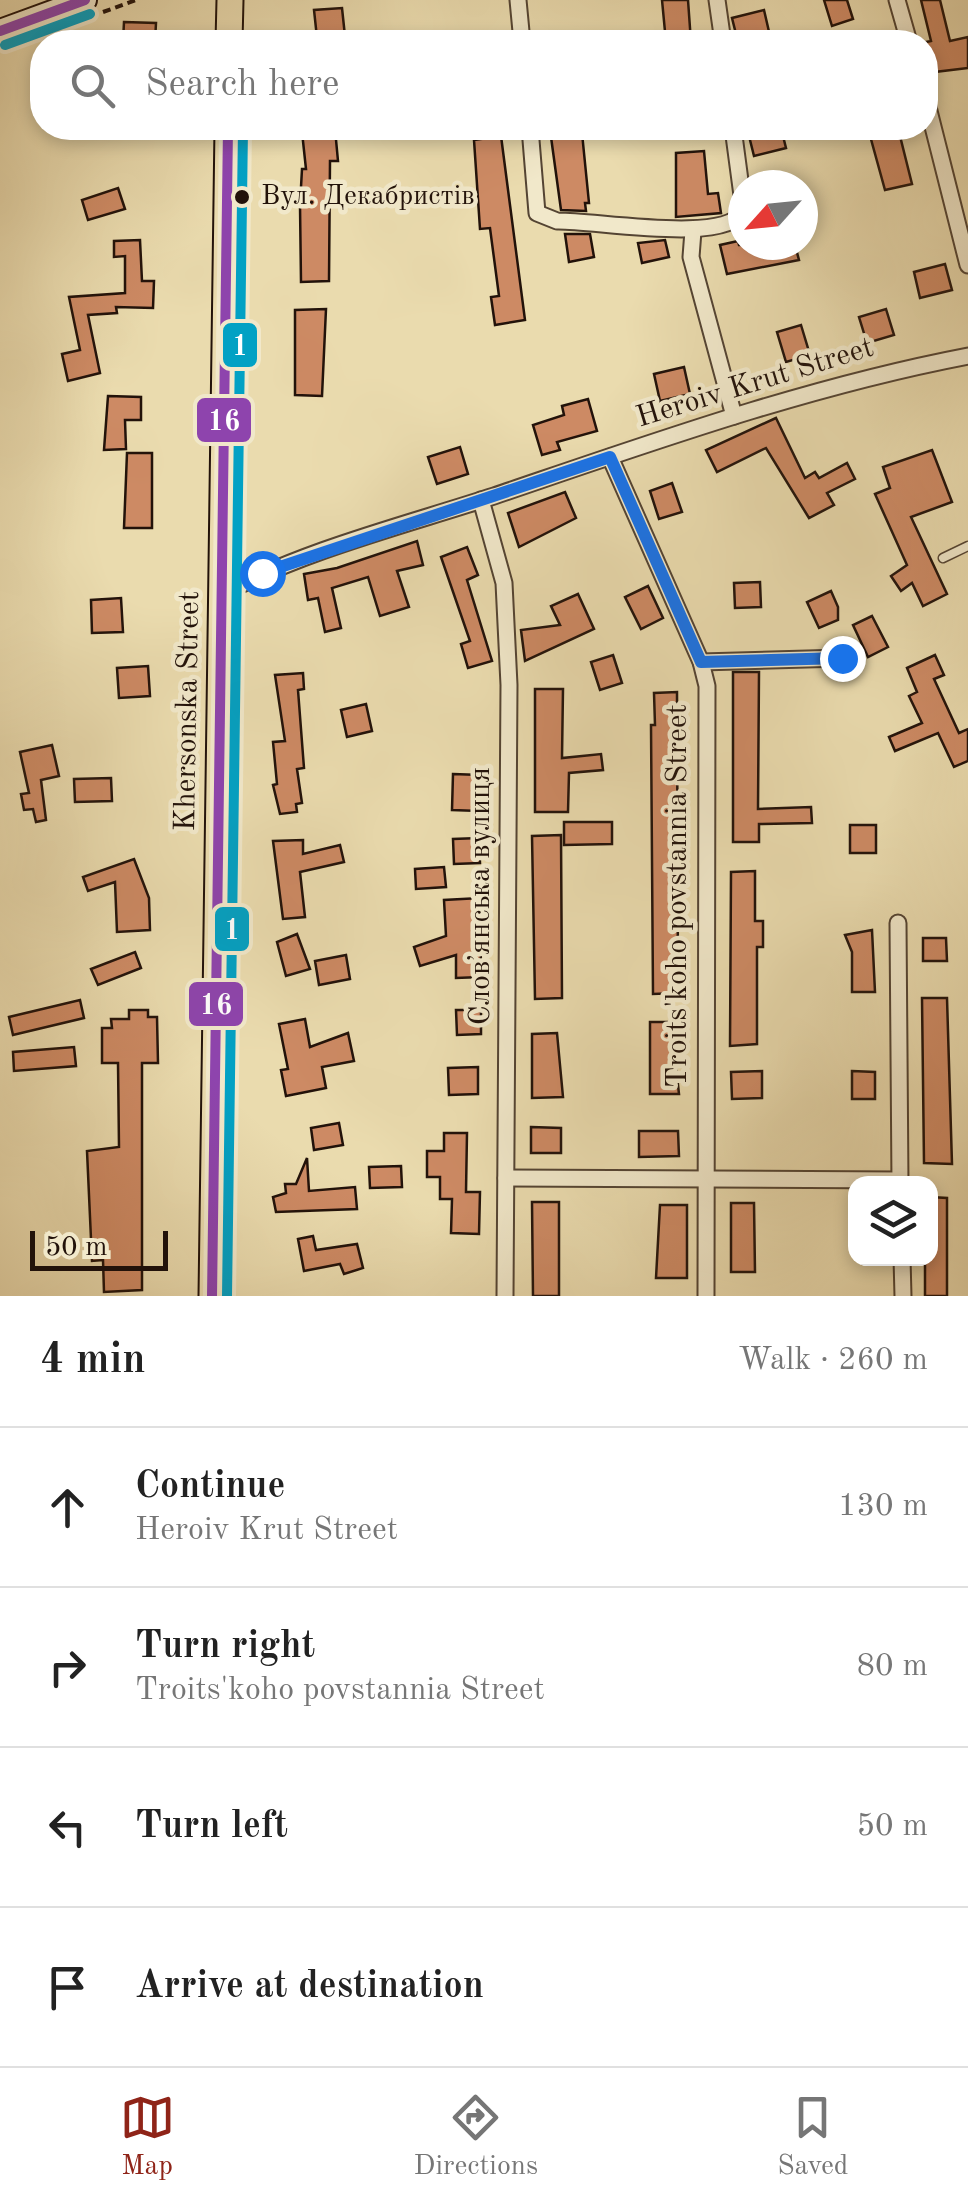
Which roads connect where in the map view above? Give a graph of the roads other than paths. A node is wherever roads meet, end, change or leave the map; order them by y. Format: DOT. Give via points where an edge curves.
graph roads {
  1 [pos="84,0"];
  2 [pos="230,0"];
  3 [pos="518,0"];
  4 [pos="717,0"];
  5 [pos="897,0"];
  6 [pos="0,30"];
  7 [pos="229,30"];
  8 [pos="521,30"];
  9 [pos="721,30"];
  10 [pos="906,30"];
  11 [pos="228,140"];
  12 [pos="531,140"];
  13 [pos="735,140"];
  14 [pos="936,140"];
  15 [pos="739,170"];
  16 [pos="728,225"];
  17 [pos="693,231"];
  18 [pos="968,265"];
  19 [pos="968,356"];
  20 [pos="734,416"];
  21 [pos="610,457"];
  22 [pos="481,500"];
  23 [pos="968,546"];
  24 [pos="943,558"];
  25 [pos="222,594"];
  26 [pos="842,658"];
  27 [pos="701,662"];
  28 [pos="898,923"];
  29 [pos="900,1176"];
  30 [pos="506,1178"];
  31 [pos="704,1180"];
  32 [pos="848,1181"];
  33 [pos="902,1266"];
  34 [pos="212,1296"];
  35 [pos="505,1296"];
  36 [pos="706,1296"];
  37 [pos="903,1296"];
  1 -- 6 [label="main road"];
  2 -- 7 [label="main road"];
  3 -- 8 [label="street"];
  4 -- 9 [label="street"];
  5 -- 10 [label="street"];
  11 -- 25 [label="main road, Khersonska Street"];
  12 -- 17 [label="street" via="537,213"];
  13 -- 15 [label="street"];
  14 -- 18 [label="street"];
  16 -- 17 [label="street"];
  17 -- 20 [label="street" via="691,257"];
  19 -- 20 [label="street, Heroiv Krut Street" via="870,374"];
  20 -- 21 [label="street, Heroiv Krut Street"];
  21 -- 22 [label="street, Heroiv Krut Street"];
  21 -- 27 [label="street, Troits'koho povstannia Street"];
  22 -- 25 [label="street, Heroiv Krut Street" via="308,555"];
  22 -- 30 [label="street, Словʼянська вулиця" via="508,621"];
  23 -- 24 [label="lane"];
  25 -- 34 [label="main road, Khersonska Street"];
  26 -- 27 [label="street"];
  27 -- 31 [label="street, Troits'koho povstannia Street" via="707,686"];
  28 -- 29 [label="street"];
  30 -- 31 [label="street"];
  30 -- 35 [label="street, Словʼянська вулиця"];
  31 -- 32 [label="street"];
  31 -- 36 [label="street, Troits'koho povstannia Street"];
  33 -- 37 [label="street"];
}
